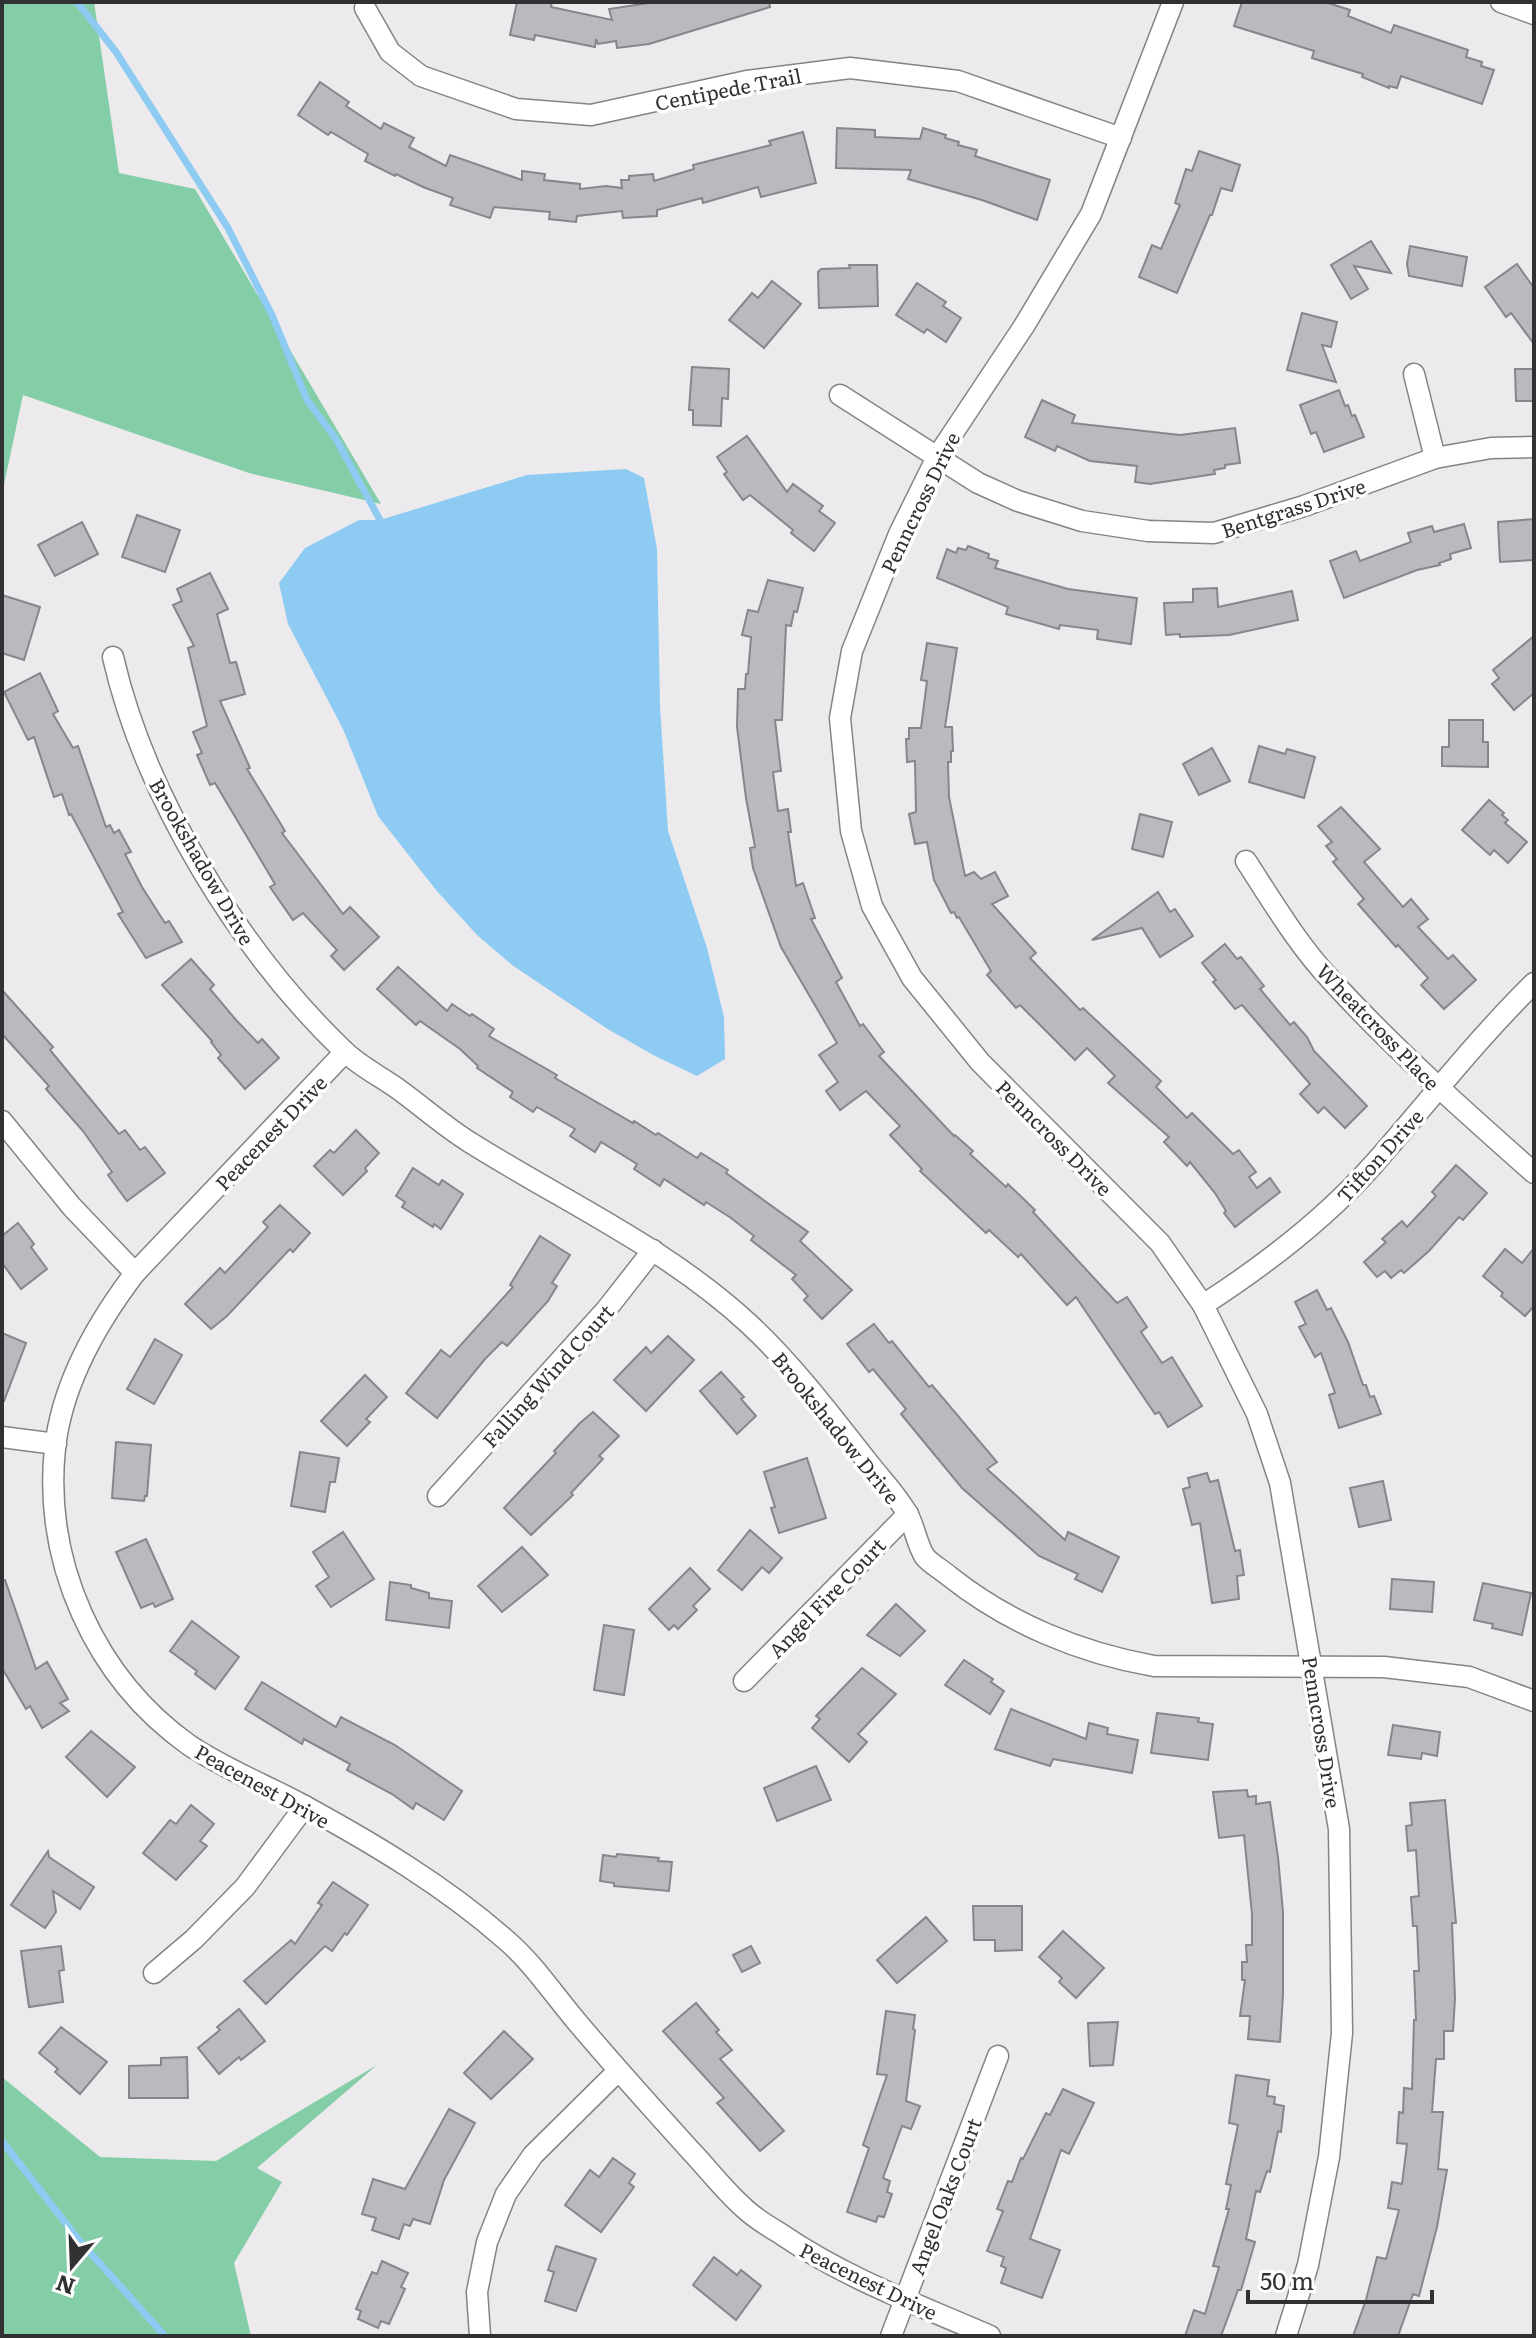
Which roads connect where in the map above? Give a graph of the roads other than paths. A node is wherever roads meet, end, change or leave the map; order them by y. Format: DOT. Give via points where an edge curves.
graph roads {
  1 [pos="1173,2"];
  2 [pos="1501,2"];
  3 [pos="365,8"];
  4 [pos="1534,14"];
  5 [pos="1121,138"];
  6 [pos="1414,374"];
  7 [pos="840,395"];
  8 [pos="1534,447"];
  9 [pos="937,457"];
  10 [pos="1435,458"];
  11 [pos="113,657"];
  12 [pos="1246,861"];
  13 [pos="1534,983"];
  14 [pos="345,1052"];
  15 [pos="1438,1088"];
  16 [pos="2,1121"];
  17 [pos="1534,1173"];
  18 [pos="653,1250"];
  19 [pos="135,1273"];
  20 [pos="1203,1305"];
  21 [pos="2,1437"];
  22 [pos="56,1444"];
  23 [pos="438,1496"];
  24 [pos="908,1514"];
  25 [pos="1312,1665"];
  26 [pos="744,1681"];
  27 [pos="1534,1701"];
  28 [pos="305,1806"];
  29 [pos="154,1973"];
  30 [pos="998,2056"];
  31 [pos="618,2071"];
  32 [pos="905,2299"];
  33 [pos="480,2336"];
  34 [pos="891,2336"];
  35 [pos="990,2336"];
  36 [pos="1286,2336"];
  1 -- 5 [label="street, Penncross Drive"];
  2 -- 4 [label="street"];
  3 -- 5 [label="street, Centipede Trail" via="390,52 421,76 516,109 591,115 747,81 850,68 958,81"];
  5 -- 9 [label="street, Penncross Drive" via="1091,214"];
  6 -- 10 [label="street"];
  7 -- 9 [label="street, Bentgrass Drive"];
  8 -- 10 [label="street, Bentgrass Drive"];
  9 -- 10 [label="street, Bentgrass Drive" via="1018,501 1082,521 1214,533"];
  9 -- 20 [label="street, Penncross Drive" via="852,651 840,718 851,831 872,906 912,978 980,1062 1160,1243"];
  11 -- 14 [label="street, Brookshadow Drive" via="149,767 227,909 262,960"];
  12 -- 15 [label="street, Wheatcross Place" via="1329,978"];
  13 -- 15 [label="street, Tifton Drive"];
  14 -- 18 [label="street, Brookshadow Drive" via="470,1142"];
  14 -- 19 [label="street, Peacenest Drive"];
  15 -- 17 [label="street, Wheatcross Place"];
  15 -- 20 [label="street, Tifton Drive" via="1371,1168 1311,1227"];
  16 -- 19 [label="street"];
  18 -- 23 [label="street, Falling Wind Court" via="606,1310"];
  18 -- 24 [label="street, Brookshadow Drive" via="750,1325 806,1384"];
  19 -- 22 [label="street, Peacenest Drive" via="83,1359"];
  20 -- 25 [label="street, Penncross Drive" via="1257,1414 1280,1483"];
  21 -- 22 [label="street"];
  22 -- 28 [label="street, Peacenest Drive" via="52,1502 60,1554 106,1661 131,1694 192,1747"];
  24 -- 25 [label="street, Brookshadow Drive" via="926,1557 959,1584 991,1607 1078,1647 1154,1666"];
  24 -- 26 [label="street, Angel Fire Court"];
  25 -- 27 [label="street, Brookshadow Drive" via="1469,1677"];
  25 -- 36 [label="street, Penncross Drive" via="1339,1829 1342,2033 1329,2157 1308,2265"];
  28 -- 29 [label="street" via="245,1887"];
  28 -- 31 [label="street, Peacenest Drive" via="422,1875 508,1941"];
  30 -- 32 [label="street, Angel Oaks Court"];
  31 -- 32 [label="street, Peacenest Drive" via="745,2210 818,2259"];
  31 -- 33 [label="street" via="533,2155 506,2194 487,2242 477,2292"];
  32 -- 34 [label="street, Angel Oaks Court"];
  32 -- 35 [label="street, Peacenest Drive"];
}
